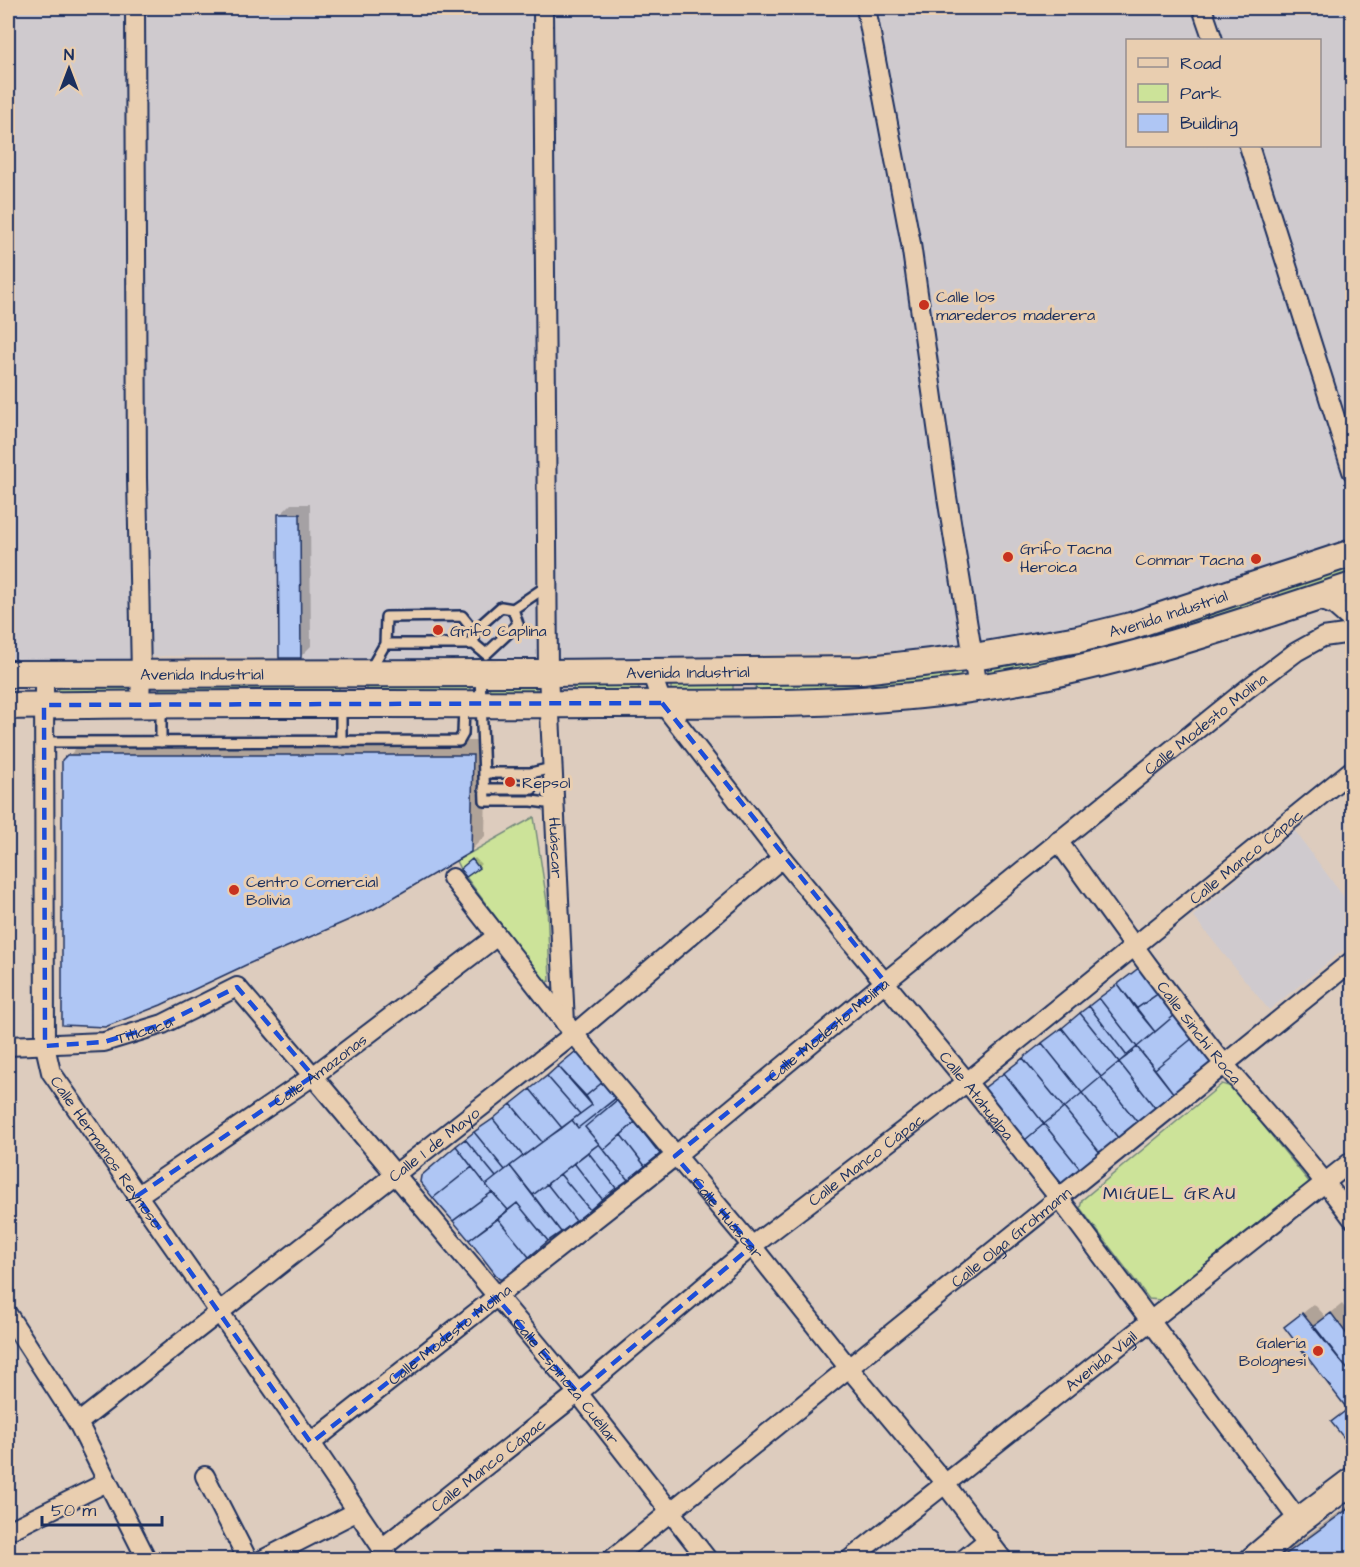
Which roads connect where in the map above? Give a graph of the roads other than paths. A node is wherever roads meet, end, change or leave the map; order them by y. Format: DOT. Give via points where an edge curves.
graph roads {
  1 [pos="135,8"];
  2 [pos="543,8"];
  3 [pos="866,8"];
  4 [pos="1202,8"];
  5 [pos="1213,39"];
  6 [pos="1249,147"];
  7 [pos="1353,471"];
  8 [pos="1353,553"];
  9 [pos="1262,583"];
  10 [pos="547,586"];
  11 [pos="1353,586"];
  12 [pos="1315,598"];
  13 [pos="513,609"];
  14 [pos="1272,613"];
  15 [pos="1353,621"];
  16 [pos="474,631"];
  17 [pos="1353,633"];
  18 [pos="385,644"];
  19 [pos="474,644"];
  20 [pos="974,657"];
  21 [pos="742,671"];
  22 [pos="651,672"];
  23 [pos="361,673"];
  24 [pos="480,673"];
  25 [pos="548,673"];
  26 [pos="8,674"];
  27 [pos="44,674"];
  28 [pos="141,674"];
  29 [pos="978,688"];
  30 [pos="742,702"];
  31 [pos="151,703"];
  32 [pos="348,704"];
  33 [pos="472,704"];
  34 [pos="549,704"];
  35 [pos="662,704"];
  36 [pos="44,705"];
  37 [pos="8,706"];
  38 [pos="44,742"];
  39 [pos="161,742"];
  40 [pos="340,742"];
  41 [pos="552,768"];
  42 [pos="1353,770"];
  43 [pos="484,772"];
  44 [pos="531,773"];
  45 [pos="484,789"];
  46 [pos="532,789"];
  47 [pos="532,801"];
  48 [pos="554,804"];
  49 [pos="1058,841"];
  50 [pos="782,858"];
  51 [pos="452,879"];
  52 [pos="497,936"];
  53 [pos="1133,946"];
  54 [pos="1353,961"];
  55 [pos="885,982"];
  56 [pos="237,987"];
  57 [pos="569,1029"];
  58 [pos="16,1046"];
  59 [pos="45,1046"];
  60 [pos="8,1058"];
  61 [pos="1224,1064"];
  62 [pos="313,1076"];
  63 [pos="967,1082"];
  64 [pos="675,1156"];
  65 [pos="1353,1161"];
  66 [pos="394,1175"];
  67 [pos="1326,1182"];
  68 [pos="136,1196"];
  69 [pos="1059,1198"];
  70 [pos="1353,1218"];
  71 [pos="752,1246"];
  72 [pos="496,1297"];
  73 [pos="220,1313"];
  74 [pos="8,1315"];
  75 [pos="1149,1320"];
  76 [pos="848,1367"];
  77 [pos="578,1393"];
  78 [pos="78,1423"];
  79 [pos="311,1443"];
  80 [pos="206,1476"];
  81 [pos="1353,1480"];
  82 [pos="107,1482"];
  83 [pos="946,1484"];
  84 [pos="356,1512"];
  85 [pos="670,1512"];
  86 [pos="1299,1521"];
  87 [pos="8,1531"];
  88 [pos="989,1539"];
  89 [pos="386,1554"];
  90 [pos="147,1560"];
  91 [pos="248,1560"];
  92 [pos="262,1560"];
  93 [pos="611,1560"];
  94 [pos="708,1560"];
  95 [pos="849,1560"];
  96 [pos="963,1560"];
  97 [pos="1003,1560"];
  98 [pos="1253,1560"];
  1 -- 28 [label="street"];
  2 -- 10 [label="street, Huáscar"];
  3 -- 20 [label="street" via="911,244"];
  4 -- 5 [label="street"];
  6 -- 7 [label="street"];
  8 -- 9 [label="main road, Avenida Industrial"];
  9 -- 14 [label="main road"];
  9 -- 20 [label="main road, Avenida Industrial" via="1131,626"];
  10 -- 13 [label="lane"];
  10 -- 25 [label="street, Huáscar"];
  11 -- 12 [label="main road, Avenida Industrial"];
  12 -- 14 [label="main road, Avenida Industrial"];
  12 -- 15 [label="street" via="1335,606"];
  13 -- 16 [label="lane" via="501,607"];
  13 -- 19 [label="lane" via="518,624 486,654"];
  14 -- 29 [label="main road, Avenida Industrial" via="1090,667"];
  16 -- 18 [label="lane" via="462,616 386,617"];
  16 -- 19 [label="lane"];
  17 -- 49 [label="street, Calle Modesto Molina" via="1323,637 1296,652"];
  18 -- 19 [label="lane"];
  18 -- 23 [label="lane"];
  20 -- 21 [label="main road, Avenida Industrial" via="862,670"];
  20 -- 29 [label="street"];
  21 -- 22 [label="main road, Avenida Industrial"];
  21 -- 30 [label="main road"];
  22 -- 25 [label="main road, Avenida Industrial"];
  22 -- 35 [label="street, Calle Atahualpa"];
  23 -- 24 [label="main road, Avenida Industrial"];
  23 -- 28 [label="main road, Avenida Industrial"];
  23 -- 32 [label="main road"];
  24 -- 25 [label="main road, Avenida Industrial"];
  24 -- 33 [label="lane"];
  25 -- 34 [label="street, Huáscar"];
  26 -- 27 [label="main road, Avenida Industrial"];
  27 -- 28 [label="main road, Avenida Industrial"];
  27 -- 36 [label="street, Calle Hermanos Reynoso"];
  28 -- 31 [label="street"];
  29 -- 30 [label="main road, Avenida Industrial" via="871,699"];
  30 -- 35 [label="main road, Avenida Industrial"];
  31 -- 32 [label="main road, Avenida Industrial"];
  31 -- 36 [label="main road, Avenida Industrial"];
  31 -- 39 [label="lane"];
  32 -- 33 [label="main road, Avenida Industrial"];
  32 -- 40 [label="lane"];
  33 -- 34 [label="main road, Avenida Industrial"];
  33 -- 40 [label="lane" via="459,741"];
  33 -- 43 [label="lane"];
  34 -- 35 [label="main road, Avenida Industrial"];
  34 -- 41 [label="street, Huáscar"];
  35 -- 50 [label="street, Calle Atahualpa"];
  36 -- 37 [label="main road, Avenida Industrial"];
  36 -- 38 [label="street, Calle Hermanos Reynoso"];
  38 -- 39 [label="lane"];
  38 -- 59 [label="street, Calle Hermanos Reynoso"];
  39 -- 40 [label="lane"];
  41 -- 44 [label="lane"];
  41 -- 48 [label="street, Huáscar"];
  42 -- 53 [label="street, Calle Manco Cápac"];
  43 -- 44 [label="lane"];
  43 -- 45 [label="lane"];
  44 -- 46 [label="lane"];
  45 -- 46 [label="lane"];
  45 -- 47 [label="lane" via="485,801"];
  46 -- 47 [label="lane"];
  47 -- 48 [label="lane"];
  48 -- 57 [label="street, Huáscar"];
  49 -- 53 [label="street, Calle Sinchi Roca"];
  49 -- 55 [label="street, Calle Modesto Molina"];
  50 -- 55 [label="street, Calle Atahualpa"];
  50 -- 57 [label="street, Calle 1 de Mayo"];
  51 -- 52 [label="street, Calle Huáscar"];
  52 -- 57 [label="street, Calle Huáscar"];
  52 -- 62 [label="street, Calle Amazonas"];
  53 -- 61 [label="street, Calle Sinchi Roca"];
  53 -- 63 [label="street, Calle Manco Cápac"];
  54 -- 61 [label="street, Calle Olga Grohmann"];
  55 -- 63 [label="street, Calle Atahualpa"];
  55 -- 64 [label="street, Calle Modesto Molina"];
  56 -- 59 [label="street, Titicaca" via="163,1024 104,1042"];
  56 -- 62 [label="street, Calle Espinoza Cuéllar"];
  57 -- 64 [label="street, Calle Huáscar"];
  57 -- 66 [label="street, Calle 1 de Mayo"];
  58 -- 59 [label="street, Titicaca"];
  58 -- 60 [label="street"];
  59 -- 68 [label="street, Calle Hermanos Reynoso" via="51,1072"];
  61 -- 67 [label="street, Calle Sinchi Roca"];
  61 -- 69 [label="street, Calle Olga Grohmann"];
  62 -- 66 [label="street, Calle Espinoza Cuéllar"];
  62 -- 68 [label="street, Calle Amazonas"];
  63 -- 69 [label="street, Calle Atahualpa"];
  63 -- 71 [label="street, Calle Manco Cápac"];
  64 -- 71 [label="street, Calle Huáscar"];
  64 -- 72 [label="street, Calle Modesto Molina"];
  65 -- 67 [label="street, Avenida Vigil"];
  66 -- 72 [label="street, Calle Espinoza Cuéllar"];
  66 -- 73 [label="street, Calle 1 de Mayo"];
  67 -- 70 [label="street, Calle Sinchi Roca"];
  67 -- 75 [label="street, Avenida Vigil"];
  68 -- 73 [label="street, Calle Hermanos Reynoso"];
  69 -- 75 [label="street, Calle Atahualpa"];
  69 -- 76 [label="street, Calle Olga Grohmann"];
  71 -- 76 [label="street, Calle Huáscar"];
  71 -- 77 [label="street, Calle Manco Cápac"];
  72 -- 77 [label="street, Calle Espinoza Cuéllar"];
  72 -- 79 [label="street, Calle Modesto Molina"];
  73 -- 78 [label="street, Calle 1 de Mayo"];
  73 -- 79 [label="street, Calle Hermanos Reynoso"];
  74 -- 78 [label="street"];
  75 -- 83 [label="street, Avenida Vigil"];
  75 -- 86 [label="street, Calle Atahualpa"];
  76 -- 83 [label="street, Calle Huáscar"];
  76 -- 85 [label="street, Calle Olga Grohmann"];
  77 -- 85 [label="street, Calle Espinoza Cuéllar"];
  77 -- 89 [label="street, Calle Manco Cápac"];
  78 -- 82 [label="street"];
  79 -- 84 [label="street, Calle Hermanos Reynoso"];
  80 -- 91 [label="street"];
  81 -- 86 [label="main road"];
  82 -- 87 [label="street"];
  82 -- 90 [label="street"];
  83 -- 88 [label="street, Calle Huáscar"];
  83 -- 95 [label="street, Avenida Vigil"];
  84 -- 89 [label="street, Calle Hermanos Reynoso"];
  84 -- 92 [label="street"];
  85 -- 93 [label="street, Calle Olga Grohmann"];
  85 -- 94 [label="street, Calle Espinoza Cuéllar"];
  86 -- 98 [label="main road"];
  88 -- 96 [label="street"];
  88 -- 97 [label="street, Calle Huáscar"];
}
